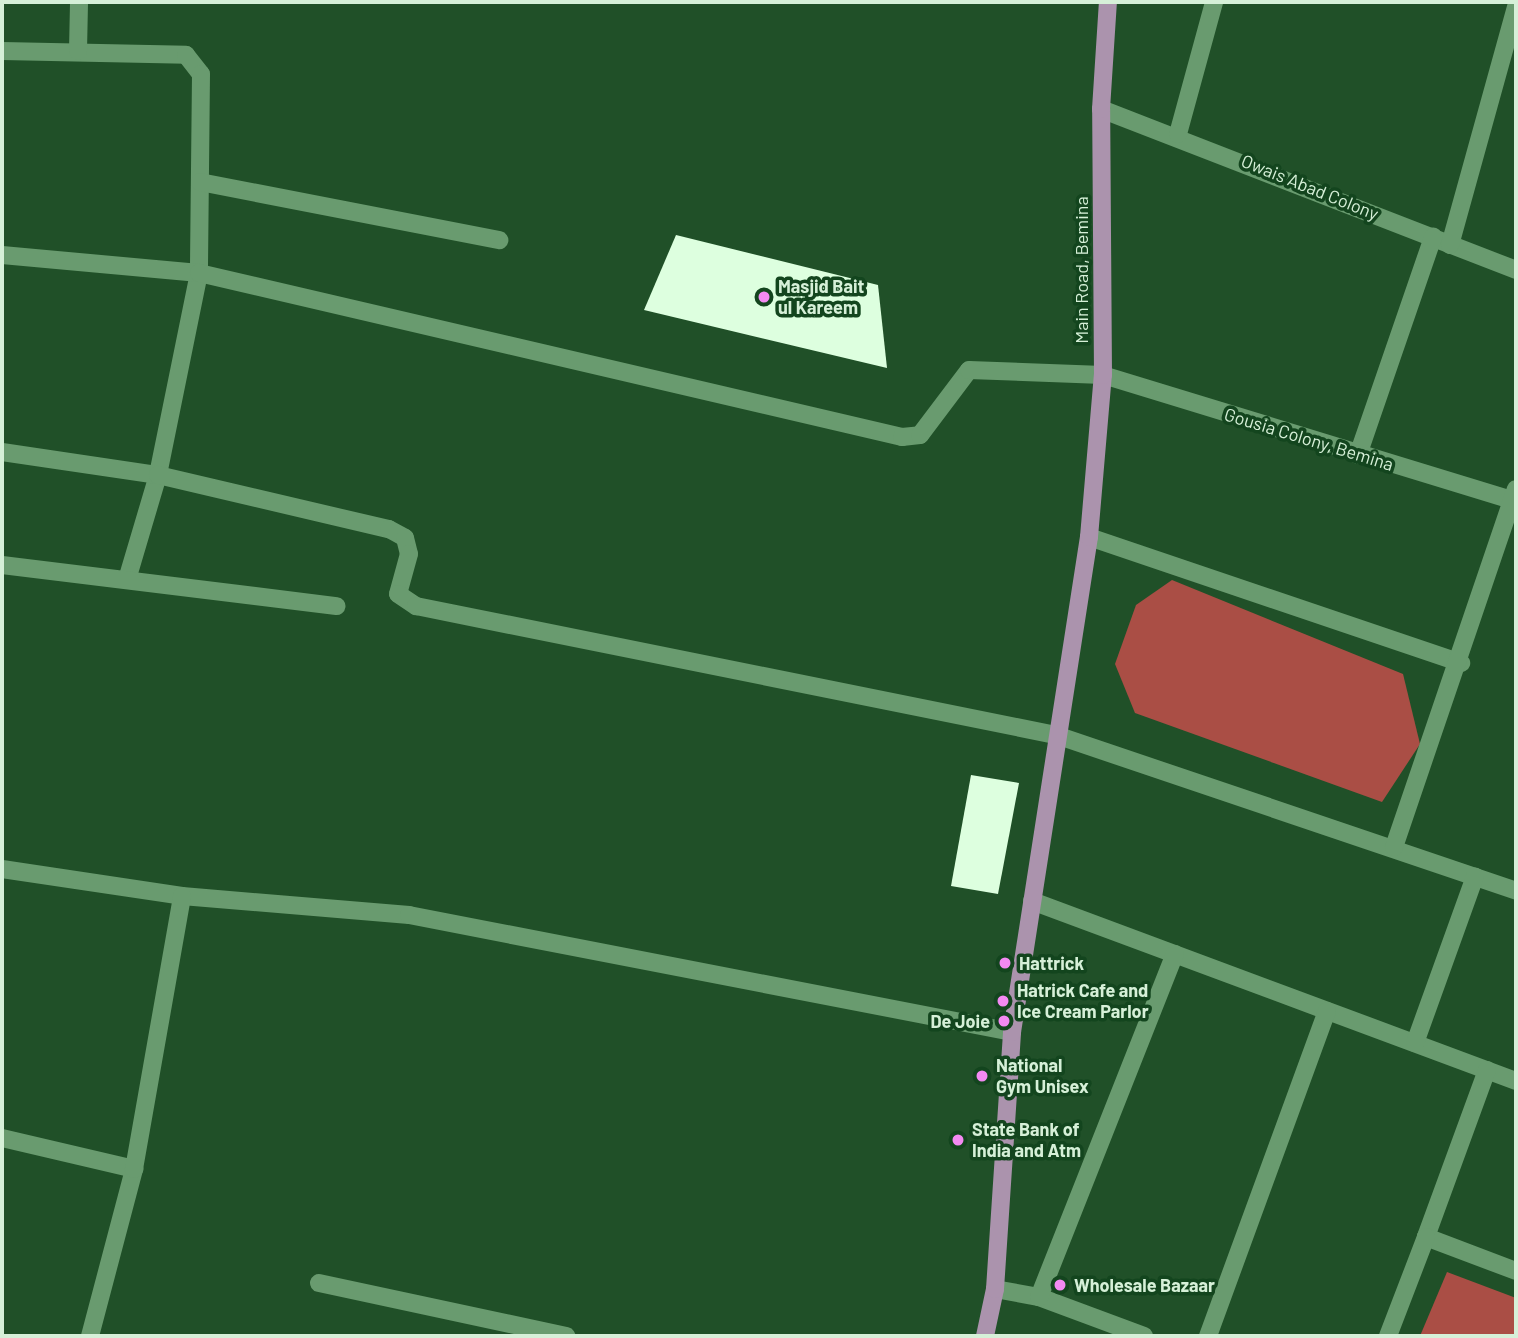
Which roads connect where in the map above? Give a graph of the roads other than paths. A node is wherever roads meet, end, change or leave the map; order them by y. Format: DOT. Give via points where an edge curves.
graph roads {
  1 [pos="79,2"];
  2 [pos="1108,2"];
  3 [pos="1214,2"];
  4 [pos="1516,7"];
  5 [pos="2,51"];
  6 [pos="78,51"];
  7 [pos="1101,109"];
  8 [pos="1178,134"];
  9 [pos="200,182"];
  10 [pos="1433,237"];
  11 [pos="499,240"];
  12 [pos="1450,245"];
  13 [pos="2,255"];
  14 [pos="1516,270"];
  15 [pos="200,273"];
  16 [pos="1103,375"];
  17 [pos="2,452"];
  18 [pos="1358,455"];
  19 [pos="158,475"];
  20 [pos="1515,497"];
  21 [pos="1089,537"];
  22 [pos="2,565"];
  23 [pos="128,576"];
  24 [pos="337,606"];
  25 [pos="1461,663"];
  26 [pos="1056,735"];
  27 [pos="1394,847"];
  28 [pos="2,869"];
  29 [pos="1475,876"];
  30 [pos="1516,891"];
  31 [pos="182,896"];
  32 [pos="1032,901"];
  33 [pos="1175,954"];
  34 [pos="1327,1011"];
  35 [pos="1012,1032"];
  36 [pos="1415,1043"];
  37 [pos="1487,1070"];
  38 [pos="1516,1081"];
  39 [pos="2,1138"];
  40 [pos="134,1169"];
  41 [pos="1426,1237"];
  42 [pos="1516,1271"];
  43 [pos="319,1283"];
  44 [pos="995,1289"];
  45 [pos="1039,1297"];
  46 [pos="90,1336"];
  47 [pos="566,1336"];
  48 [pos="985,1336"];
  49 [pos="1144,1336"];
  50 [pos="1208,1336"];
  51 [pos="1388,1336"];
  1 -- 6 [label="street"];
  2 -- 7 [label="main road, Main Road, Bemina"];
  3 -- 8 [label="street"];
  4 -- 12 [label="street"];
  5 -- 6 [label="street"];
  6 -- 9 [label="street" via="186,55 197,62"];
  7 -- 8 [label="street, Owais Abad Colony"];
  7 -- 16 [label="main road, Main Road, Bemina"];
  8 -- 10 [label="street, Owais Abad Colony"];
  9 -- 11 [label="street"];
  9 -- 15 [label="street"];
  10 -- 12 [label="street, Owais Abad Colony"];
  10 -- 18 [label="street"];
  12 -- 14 [label="street, Owais Abad Colony"];
  13 -- 15 [label="street"];
  15 -- 16 [label="street, Gousia Colony, Bemina" via="902,437 920,435 969,370"];
  15 -- 19 [label="street"];
  16 -- 18 [label="street, Gousia Colony, Bemina"];
  16 -- 21 [label="main road, Main Road, Bemina"];
  17 -- 19 [label="street"];
  18 -- 20 [label="street, Gousia Colony, Bemina"];
  19 -- 23 [label="street"];
  19 -- 26 [label="street" via="390,529 405,538 408,554 398,594 416,606"];
  20 -- 25 [label="street"];
  21 -- 25 [label="street"];
  21 -- 26 [label="main road, Main Road, Bemina"];
  22 -- 23 [label="street"];
  23 -- 24 [label="street"];
  25 -- 27 [label="street"];
  26 -- 27 [label="street"];
  26 -- 32 [label="main road, Main Road, Bemina"];
  27 -- 29 [label="street"];
  28 -- 31 [label="street"];
  29 -- 30 [label="street"];
  29 -- 36 [label="street"];
  31 -- 35 [label="street" via="409,915"];
  31 -- 40 [label="street"];
  32 -- 33 [label="street"];
  32 -- 35 [label="main road, Main Road, Bemina"];
  33 -- 34 [label="street"];
  33 -- 45 [label="street"];
  34 -- 36 [label="street"];
  34 -- 50 [label="street"];
  35 -- 44 [label="main road, Main Road, Bemina"];
  36 -- 37 [label="street"];
  37 -- 38 [label="street"];
  37 -- 41 [label="street"];
  39 -- 40 [label="street"];
  40 -- 46 [label="street"];
  41 -- 42 [label="street"];
  41 -- 51 [label="street"];
  43 -- 47 [label="street"];
  44 -- 45 [label="street"];
  44 -- 48 [label="main road, Main Road, Bemina"];
  45 -- 49 [label="street"];
}
